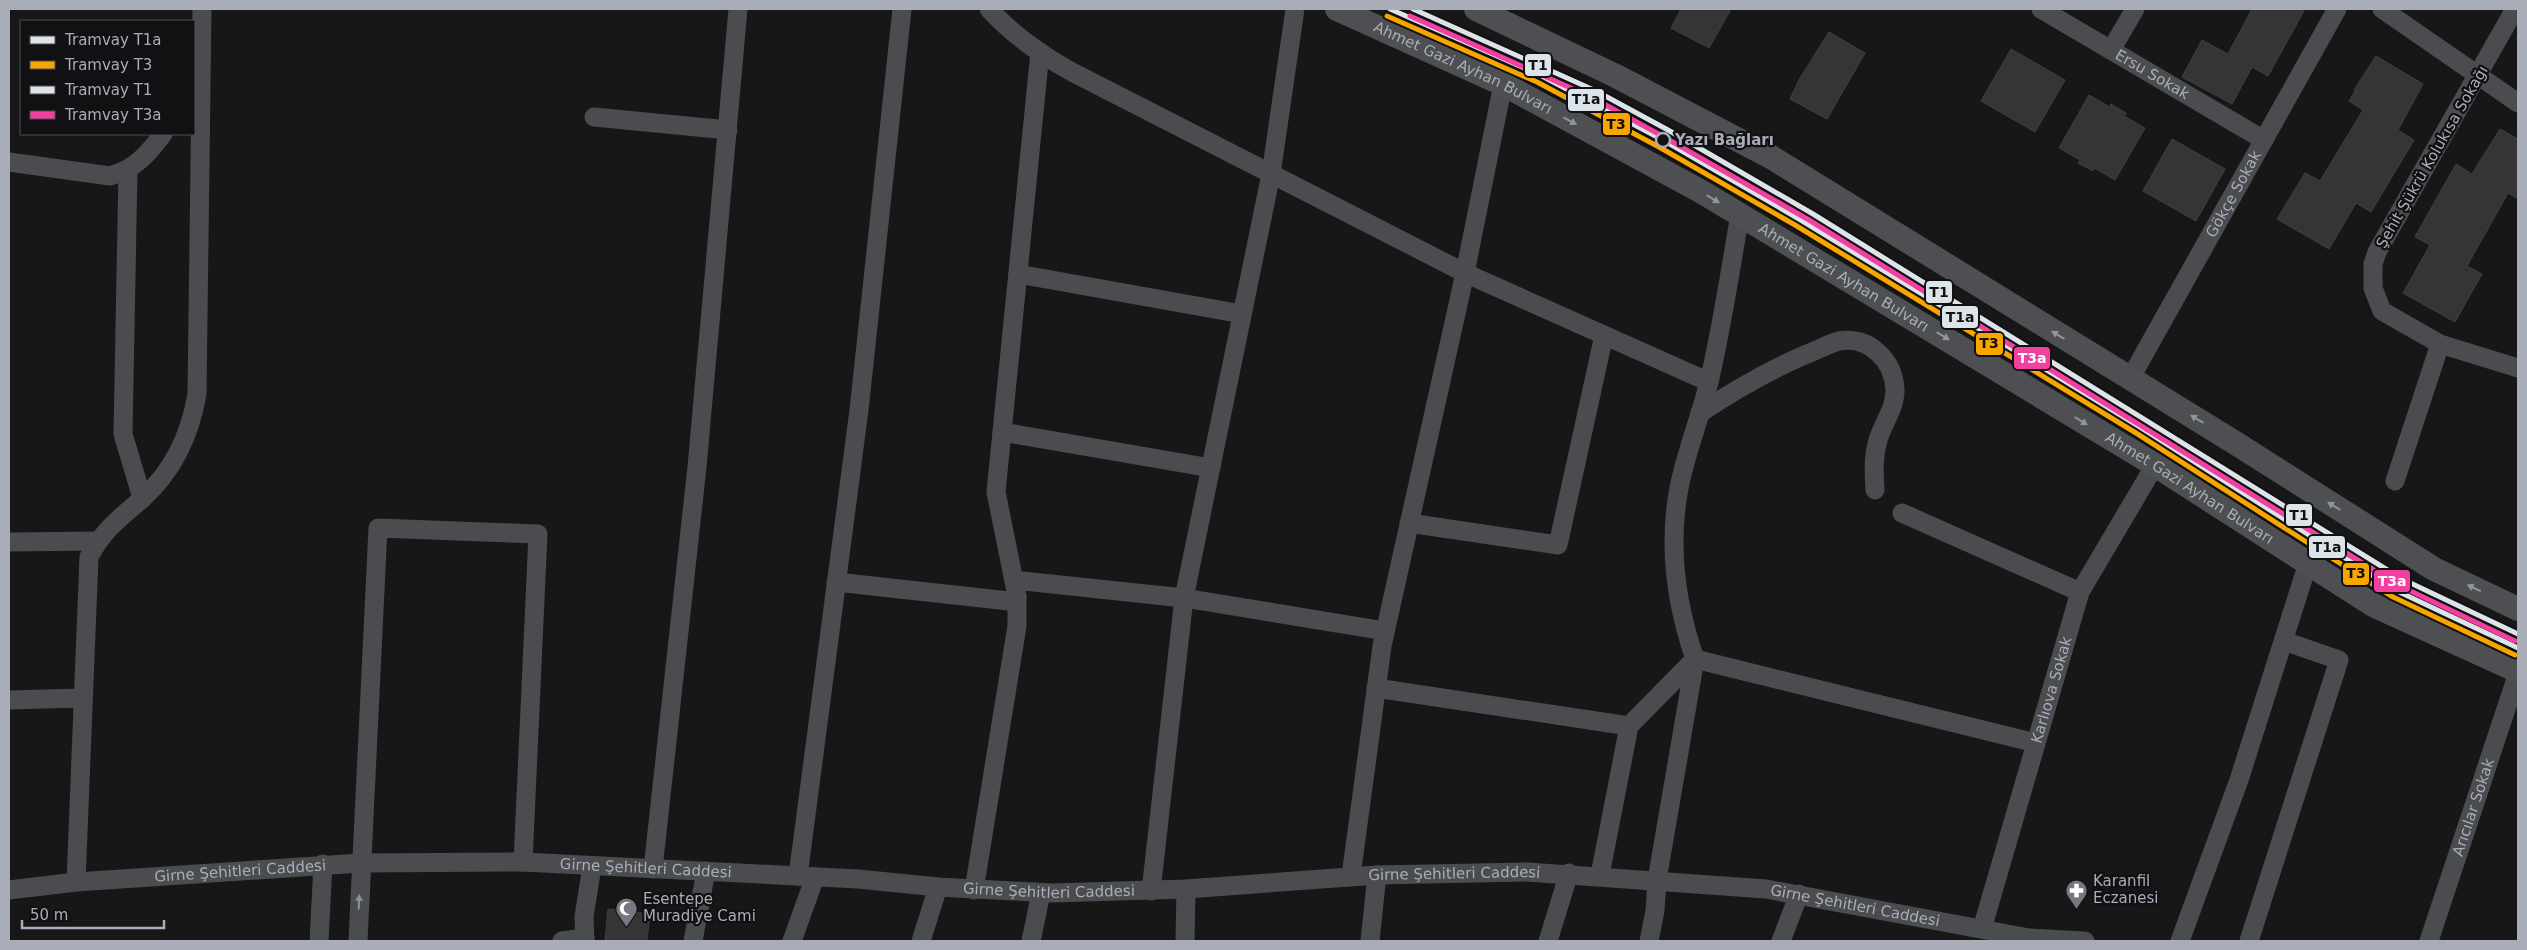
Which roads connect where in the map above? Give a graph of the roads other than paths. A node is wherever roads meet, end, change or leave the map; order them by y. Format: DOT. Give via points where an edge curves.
graph roads {
  1 [pos="202,9"];
  2 [pos="738,9"];
  3 [pos="902,9"];
  4 [pos="990,9"];
  5 [pos="1295,9"];
  6 [pos="1338,9"];
  7 [pos="1476,9"];
  8 [pos="2040,9"];
  9 [pos="2134,9"];
  10 [pos="2337,9"];
  11 [pos="2382,9"];
  12 [pos="2516,9"];
  13 [pos="2111,50"];
  14 [pos="1040,52"];
  15 [pos="2479,76"];
  16 [pos="1503,84"];
  17 [pos="197,85"];
  18 [pos="2518,103"];
  19 [pos="594,117"];
  20 [pos="728,130"];
  21 [pos="162,135"];
  22 [pos="2264,140"];
  23 [pos="9,162"];
  24 [pos="128,170"];
  25 [pos="1271,174"];
  26 [pos="1740,215"];
  27 [pos="1465,273"];
  28 [pos="1018,274"];
  29 [pos="1242,314"];
  30 [pos="1604,335"];
  31 [pos="2440,344"];
  32 [pos="2518,368"];
  33 [pos="2130,379"];
  34 [pos="1709,382"];
  35 [pos="1700,413"];
  36 [pos="1002,432"];
  37 [pos="2155,466"];
  38 [pos="1211,468"];
  39 [pos="2395,481"];
  40 [pos="1875,490"];
  41 [pos="142,498"];
  42 [pos="1902,513"];
  43 [pos="1410,523"];
  44 [pos="98,541"];
  45 [pos="9,542"];
  46 [pos="2308,564"];
  47 [pos="836,582"];
  48 [pos="1016,588"];
  49 [pos="2080,592"];
  50 [pos="1184,598"];
  51 [pos="2518,609"];
  52 [pos="1385,631"];
  53 [pos="2284,641"];
  54 [pos="1695,659"];
  55 [pos="2518,672"];
  56 [pos="1376,688"];
  57 [pos="83,698"];
  58 [pos="9,700"];
  59 [pos="1629,726"];
  60 [pos="2036,743"];
  61 [pos="523,862"];
  62 [pos="361,863"];
  63 [pos="323,864"];
  64 [pos="592,866"];
  65 [pos="653,869"];
  66 [pos="706,871"];
  67 [pos="1569,873"];
  68 [pos="1377,875"];
  69 [pos="1600,875"];
  70 [pos="806,876"];
  71 [pos="1352,876"];
  72 [pos="1657,880"];
  73 [pos="76,882"];
  74 [pos="938,887"];
  75 [pos="1186,889"];
  76 [pos="974,890"];
  77 [pos="13,891"];
  78 [pos="1151,891"];
  79 [pos="1041,893"];
  80 [pos="1799,894"];
  81 [pos="1982,929"];
  82 [pos="2028,939"];
  83 [pos="585,940"];
  84 [pos="319,941"];
  85 [pos="358,941"];
  86 [pos="562,941"];
  87 [pos="693,941"];
  88 [pos="792,941"];
  89 [pos="921,941"];
  90 [pos="1032,941"];
  91 [pos="1185,941"];
  92 [pos="1370,941"];
  93 [pos="1548,941"];
  94 [pos="1649,941"];
  95 [pos="1781,941"];
  96 [pos="2085,941"];
  97 [pos="2180,941"];
  98 [pos="2249,941"];
  99 [pos="2429,941"];
  1 -- 17 [label="street"];
  2 -- 20 [label="street"];
  3 -- 47 [label="street" via="859,410"];
  4 -- 14 [label="street" via="1015,34"];
  5 -- 25 [label="street"];
  6 -- 16 [label="main road, Ahmet Gazi Ayhan Bulvarı"];
  33 -- 7 [label="main road, one-way" via="1771,157 1616,76"];
  8 -- 13 [label="street, Ersu Sokak"];
  9 -- 13 [label="street"];
  10 -- 22 [label="street, Gökçe Sokak"];
  11 -- 15 [label="street"];
  12 -- 15 [label="street, Şehit Şükrü Kolukısa Sokağı"];
  13 -- 22 [label="street, Ersu Sokak"];
  14 -- 25 [label="street" via="1072,72"];
  14 -- 28 [label="street"];
  15 -- 18 [label="street"];
  15 -- 31 [label="street, Şehit Şükrü Kolukısa Sokağı" via="2373,264 2373,288 2382,310"];
  16 -- 26 [label="main road, Ahmet Gazi Ayhan Bulvarı, one-way"];
  16 -- 27 [label="street"];
  17 -- 41 [label="street" via="197,394 182,448 162,478"];
  19 -- 20 [label="street"];
  20 -- 65 [label="street" via="697,467"];
  21 -- 24 [label="street" via="147,155"];
  22 -- 33 [label="street, Gökçe Sokak"];
  23 -- 24 [label="street" via="110,176"];
  24 -- 41 [label="street" via="124,434"];
  25 -- 27 [label="street"];
  25 -- 29 [label="street"];
  26 -- 34 [label="street"];
  26 -- 37 [label="main road, Ahmet Gazi Ayhan Bulvarı, one-way"];
  27 -- 30 [label="street"];
  27 -- 43 [label="street"];
  28 -- 29 [label="street"];
  28 -- 36 [label="street"];
  29 -- 38 [label="street"];
  30 -- 34 [label="street"];
  30 -- 43 [label="street" via="1558,545"];
  31 -- 32 [label="street, Şehit Şükrü Kolukısa Sokağı"];
  31 -- 39 [label="street"];
  51 -- 33 [label="main road, one-way" via="2434,569"];
  34 -- 35 [label="street"];
  35 -- 40 [label="street" via="1768,372 1832,344 1850,341 1868,345 1887,363 1895,392 1874,456"];
  35 -- 54 [label="street" via="1679,487 1674,536 1680,609"];
  36 -- 38 [label="street"];
  36 -- 48 [label="street" via="996,492"];
  37 -- 46 [label="main road, Ahmet Gazi Ayhan Bulvarı"];
  37 -- 49 [label="street, Karlıova Sokak"];
  38 -- 50 [label="street"];
  41 -- 44 [label="street" via="109,526"];
  42 -- 49 [label="street"];
  43 -- 52 [label="street"];
  44 -- 45 [label="street"];
  44 -- 57 [label="street" via="89,557"];
  46 -- 53 [label="street"];
  46 -- 55 [label="main road, Ahmet Gazi Ayhan Bulvarı" via="2373,605"];
  47 -- 48 [label="street" via="1009,601"];
  47 -- 70 [label="street"];
  48 -- 50 [label="street"];
  48 -- 76 [label="street" via="1017,626"];
  49 -- 60 [label="street, Karlıova Sokak"];
  50 -- 52 [label="street"];
  50 -- 78 [label="street"];
  52 -- 56 [label="street"];
  53 -- 97 [label="street" via="2240,780"];
  53 -- 98 [label="street" via="2339,660"];
  54 -- 59 [label="street"];
  54 -- 60 [label="street"];
  54 -- 72 [label="street"];
  55 -- 99 [label="street, Arıcılar Sokak"];
  56 -- 59 [label="street"];
  56 -- 71 [label="street"];
  57 -- 58 [label="street"];
  57 -- 73 [label="street"];
  59 -- 69 [label="street"];
  60 -- 81 [label="street, Karlıova Sokak"];
  61 -- 62 [label="street, Girne Şehitleri Caddesi"];
  61 -- 62 [label="street" via="538,534 378,528"];
  61 -- 64 [label="street, Girne Şehitleri Caddesi"];
  62 -- 63 [label="street, Girne Şehitleri Caddesi"];
  85 -- 62 [label="street, one-way"];
  63 -- 73 [label="street, Girne Şehitleri Caddesi"];
  63 -- 84 [label="street"];
  64 -- 65 [label="street, Girne Şehitleri Caddesi"];
  64 -- 83 [label="street" via="586,899"];
  65 -- 66 [label="street, Girne Şehitleri Caddesi"];
  66 -- 70 [label="street, Girne Şehitleri Caddesi"];
  66 -- 87 [label="street"];
  67 -- 68 [label="street, Girne Şehitleri Caddesi" via="1484,871"];
  67 -- 69 [label="street, Girne Şehitleri Caddesi"];
  67 -- 93 [label="street"];
  68 -- 71 [label="street, Girne Şehitleri Caddesi"];
  68 -- 92 [label="street"];
  69 -- 72 [label="street, Girne Şehitleri Caddesi"];
  70 -- 74 [label="street, Girne Şehitleri Caddesi"];
  70 -- 88 [label="street"];
  71 -- 75 [label="street, Girne Şehitleri Caddesi"];
  72 -- 80 [label="street, Girne Şehitleri Caddesi" via="1766,888"];
  72 -- 94 [label="street" via="1656,911"];
  73 -- 77 [label="street, Girne Şehitleri Caddesi"];
  74 -- 76 [label="street, Girne Şehitleri Caddesi"];
  74 -- 89 [label="street"];
  75 -- 78 [label="street, Girne Şehitleri Caddesi"];
  75 -- 91 [label="street"];
  76 -- 79 [label="street, Girne Şehitleri Caddesi"];
  78 -- 79 [label="street, Girne Şehitleri Caddesi"];
  79 -- 90 [label="street"];
  80 -- 81 [label="street, Girne Şehitleri Caddesi"];
  80 -- 95 [label="street"];
  81 -- 82 [label="street, Girne Şehitleri Caddesi"];
  82 -- 96 [label="street, Girne Şehitleri Caddesi"];
  83 -- 86 [label="street"];
}
